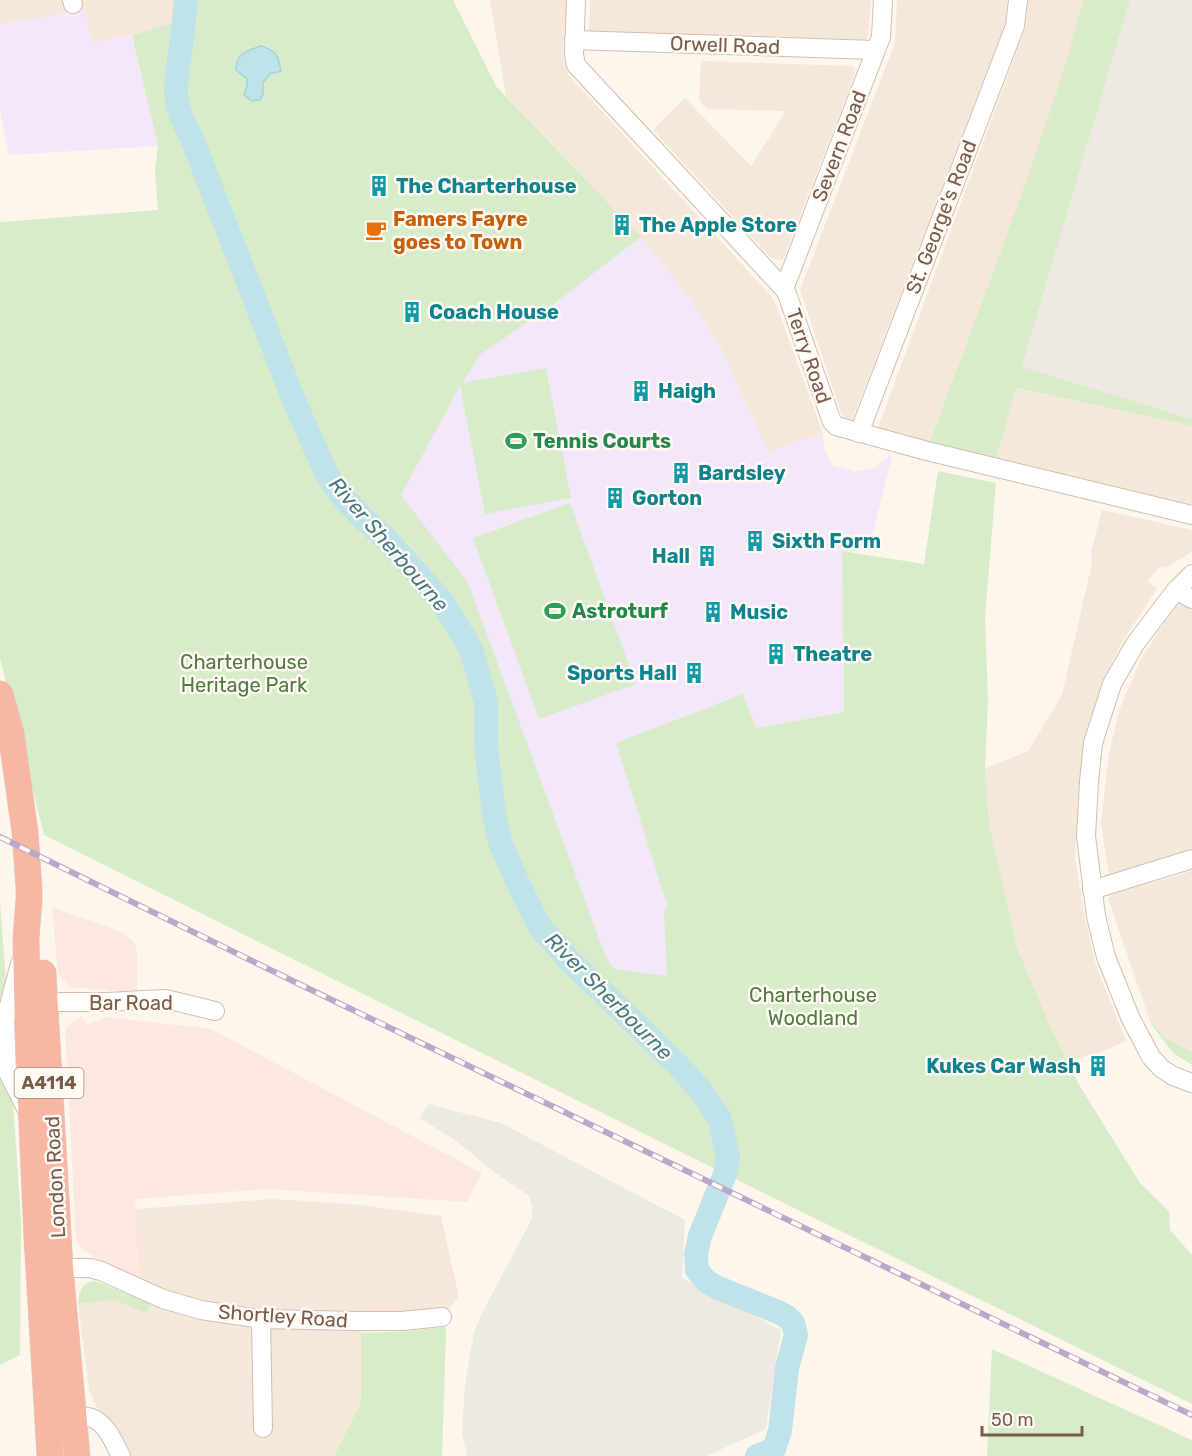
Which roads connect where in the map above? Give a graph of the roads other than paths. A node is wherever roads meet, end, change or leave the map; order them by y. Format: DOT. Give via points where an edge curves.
graph roads {
  1 [pos="576,0"];
  2 [pos="883,0"];
  3 [pos="1017,0"];
  4 [pos="574,40"];
  5 [pos="875,50"];
  6 [pos="784,289"];
  7 [pos="859,433"];
  8 [pos="1192,515"];
  9 [pos="1192,574"];
  10 [pos="1184,595"];
  11 [pos="0,694"];
  12 [pos="1192,859"];
  13 [pos="1092,890"];
  14 [pos="29,899"];
  15 [pos="45,1002"];
  16 [pos="215,1011"];
  17 [pos="1192,1083"];
  18 [pos="60,1268"];
  19 [pos="442,1317"];
  20 [pos="261,1319"];
  21 [pos="73,1416"];
  22 [pos="262,1428"];
  23 [pos="50,1456"];
  24 [pos="77,1456"];
  25 [pos="121,1456"];
  1 -- 4 [label="street, Terry Road"];
  2 -- 5 [label="street, Severn Road"];
  3 -- 7 [label="street, St. George's Road" via="1015,26"];
  4 -- 5 [label="street, Orwell Road"];
  4 -- 6 [label="street, Terry Road" via="574,58 579,69"];
  5 -- 6 [label="street, Severn Road"];
  6 -- 7 [label="street, Terry Road" via="832,422"];
  7 -- 8 [label="street, Terry Road"];
  9 -- 10 [label="street"];
  10 -- 13 [label="street" via="1135,644 1112,684 1093,743 1086,836"];
  11 -- 14 [label="highway, London Road / A4114" via="11,733 21,803"];
  12 -- 13 [label="street"];
  13 -- 17 [label="street" via="1106,957 1139,1035 1161,1068"];
  14 -- 15 [label="highway, London Road / A4114" via="40,939"];
  14 -- 23 [label="highway, London Road / A4114" via="26,939 32,1119"];
  15 -- 16 [label="street, Bar Road" via="156,999"];
  15 -- 18 [label="highway, London Road / A4114"];
  18 -- 20 [label="street, Shortley Road" via="90,1268 163,1299 201,1310"];
  18 -- 21 [label="highway, London Road / A4114"];
  19 -- 20 [label="street, Shortley Road" via="402,1321"];
  20 -- 22 [label="street"];
  21 -- 24 [label="highway, London Road / A4114"];
  21 -- 25 [label="street" via="99,1423"];
}
